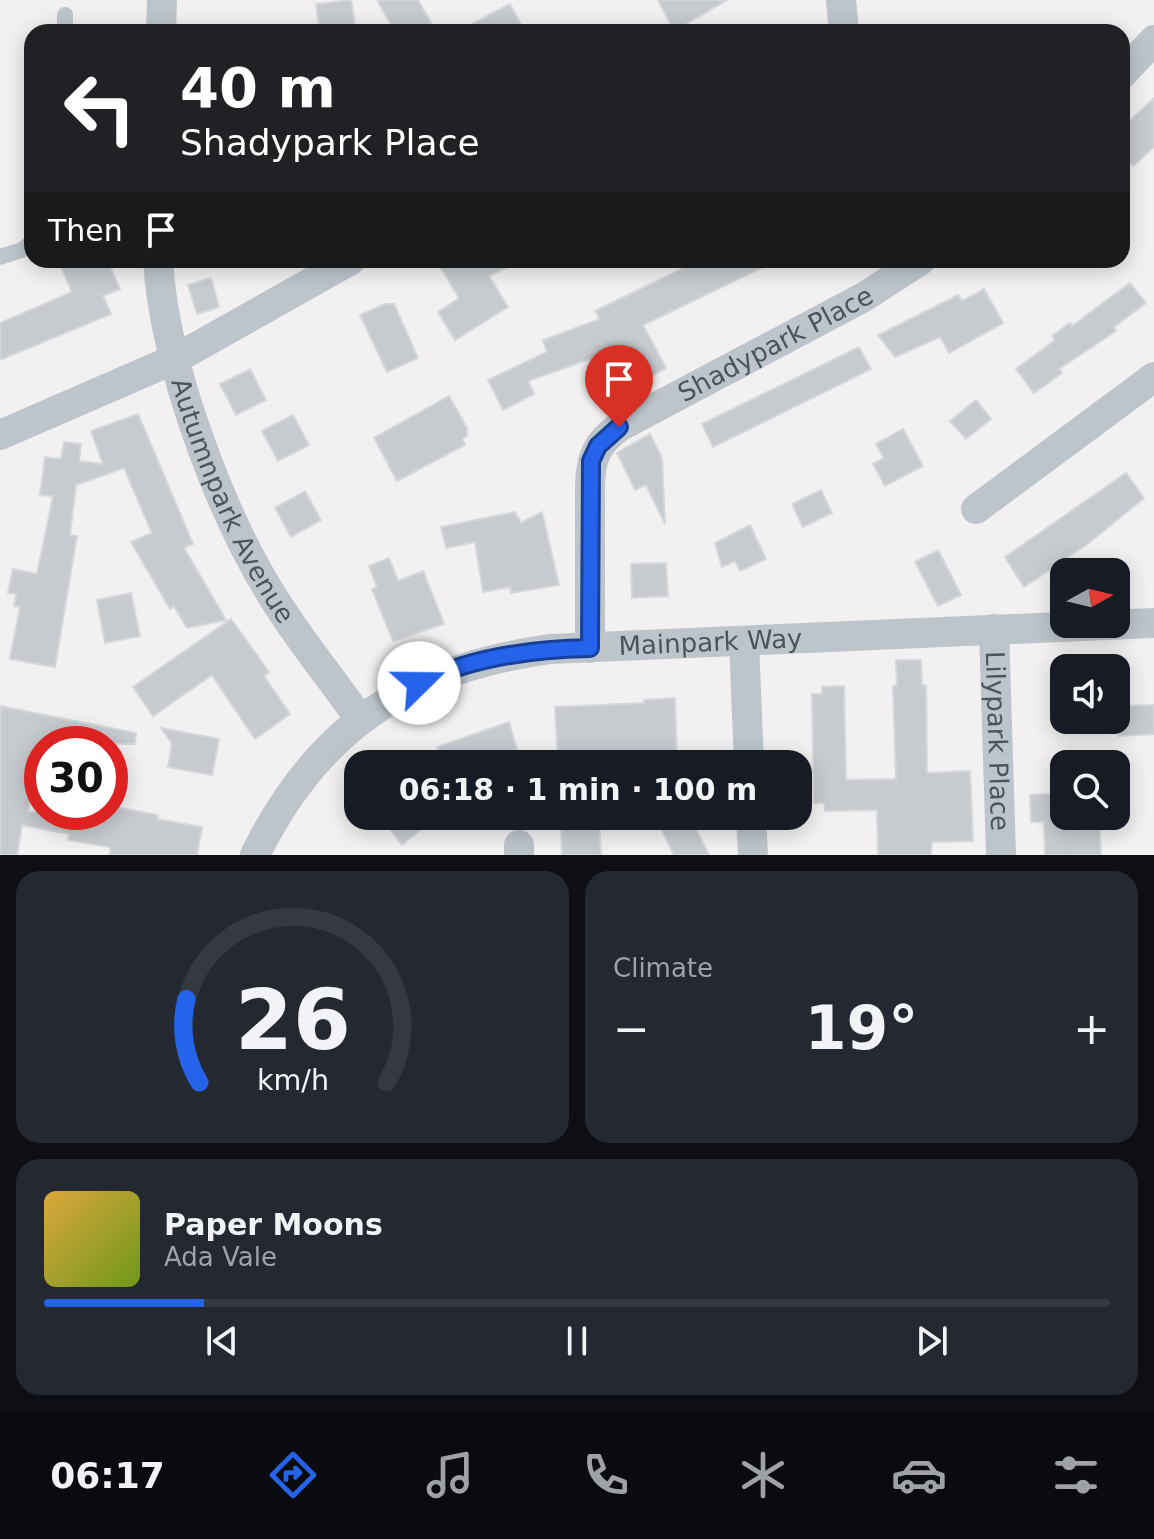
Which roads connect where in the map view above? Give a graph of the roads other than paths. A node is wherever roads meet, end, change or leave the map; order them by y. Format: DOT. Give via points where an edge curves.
graph roads {
  1 [pos="162,0"];
  2 [pos="841,0"];
  3 [pos="161,24"];
  4 [pos="843,24"];
  5 [pos="1154,40"];
  6 [pos="1130,66"];
  7 [pos="24,248"];
  8 [pos="0,257"];
  9 [pos="159,268"];
  10 [pos="337,268"];
  11 [pos="909,268"];
  12 [pos="175,359"];
  13 [pos="1154,377"];
  14 [pos="0,435"];
  15 [pos="976,509"];
  16 [pos="1154,623"];
  17 [pos="994,629"];
  18 [pos="744,641"];
  19 [pos="590,648"];
  20 [pos="360,719"];
  21 [pos="748,750"];
  22 [pos="752,830"];
  23 [pos="255,855"];
  24 [pos="753,855"];
  25 [pos="1001,855"];
  1 -- 3 [label="street"];
  2 -- 4 [label="street"];
  5 -- 6 [label="street"];
  7 -- 8 [label="lane"];
  9 -- 12 [label="street, Autumnpark Avenue"];
  10 -- 12 [label="street"];
  11 -- 19 [label="street, Shadypark Place" via="619,427 598,446 590,484"];
  12 -- 14 [label="street"];
  12 -- 20 [label="street, Autumnpark Avenue" via="251,558"];
  13 -- 15 [label="street"];
  16 -- 17 [label="street, Mainpark Way"];
  17 -- 18 [label="street, Mainpark Way"];
  17 -- 25 [label="street, Lilypark Place"];
  18 -- 19 [label="street, Mainpark Way"];
  18 -- 21 [label="street"];
  19 -- 20 [label="street, Mainpark Way" via="550,649 472,663 401,693"];
  20 -- 23 [label="street, Mainpark Way" via="299,782"];
  22 -- 24 [label="street"];
}
